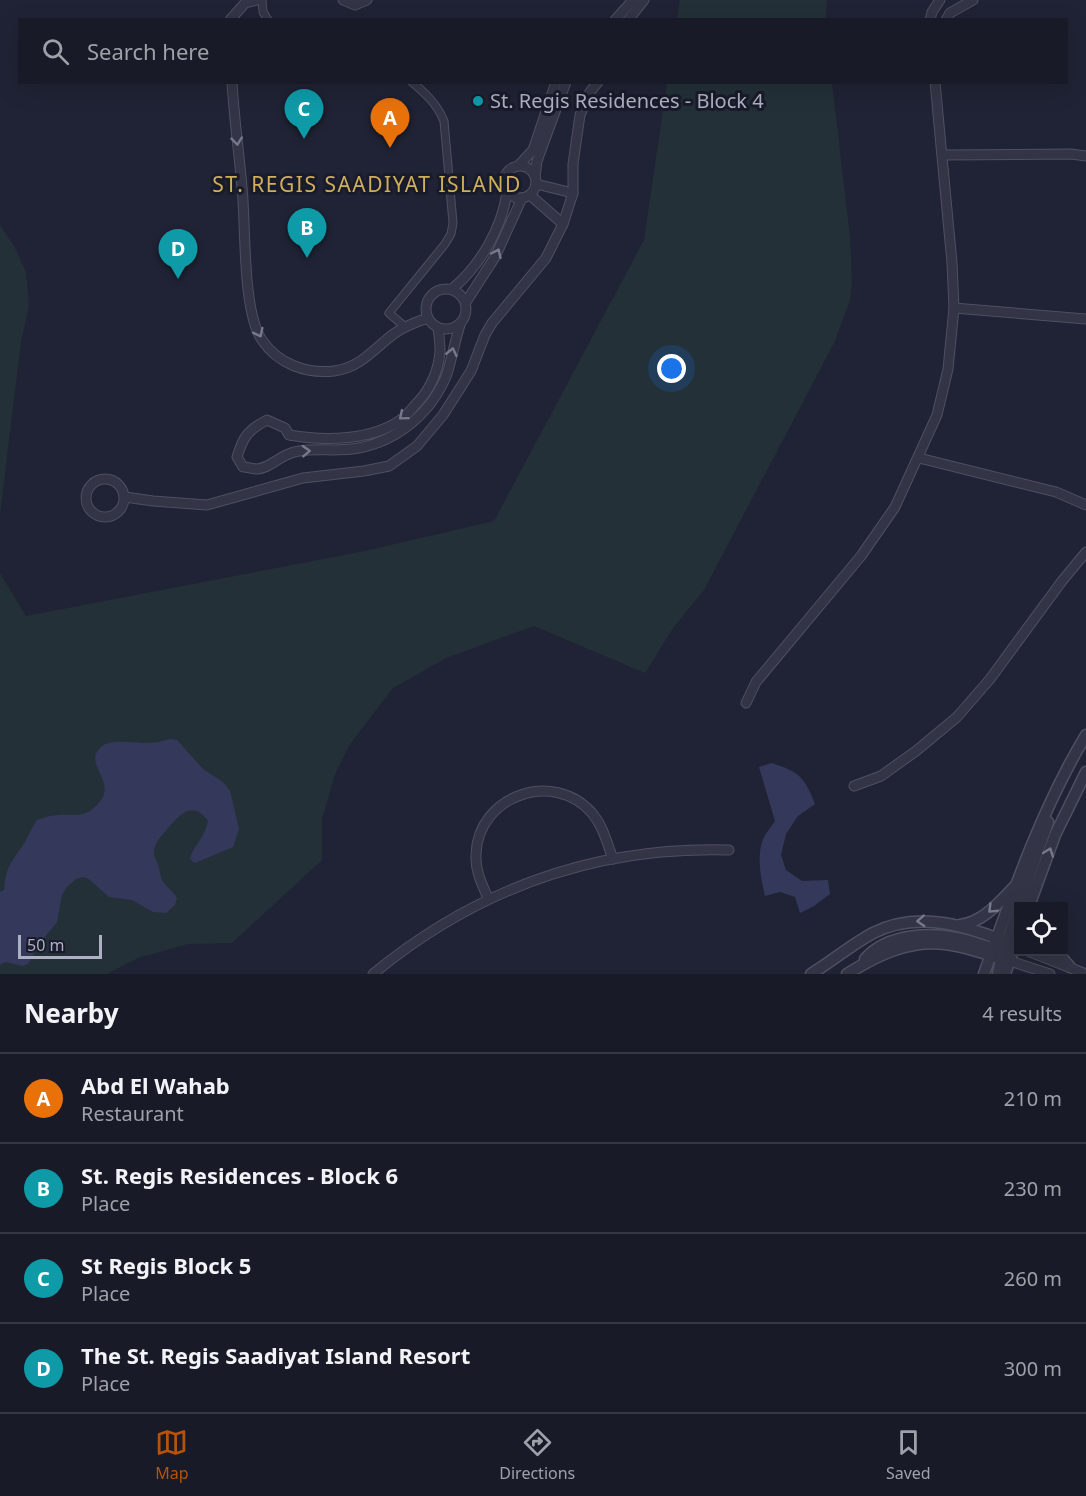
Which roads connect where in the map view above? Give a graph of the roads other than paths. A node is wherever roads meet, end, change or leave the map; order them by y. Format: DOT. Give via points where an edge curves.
graph roads {
  1 [pos="260,0"];
  2 [pos="343,0"];
  3 [pos="367,0"];
  4 [pos="633,0"];
  5 [pos="644,0"];
  6 [pos="940,0"];
  7 [pos="973,0"];
  8 [pos="232,18"];
  9 [pos="267,18"];
  10 [pos="617,18"];
  11 [pos="630,18"];
  12 [pos="930,18"];
  13 [pos="947,18"];
  14 [pos="232,84"];
  15 [pos="414,84"];
  16 [pos="555,84"];
  17 [pos="565,84"];
  18 [pos="596,84"];
  19 [pos="935,84"];
  20 [pos="943,155"];
  21 [pos="1086,156"];
  22 [pos="519,165"];
  23 [pos="536,180"];
  24 [pos="507,192"];
  25 [pos="573,193"];
  26 [pos="526,197"];
  27 [pos="563,224"];
  28 [pos="452,289"];
  29 [pos="466,302"];
  30 [pos="954,308"];
  31 [pos="428,318"];
  32 [pos="1086,319"];
  33 [pos="460,324"];
  34 [pos="405,327"];
  35 [pos="438,328"];
  36 [pos="289,435"];
  37 [pos="286,453"];
  38 [pos="919,458"];
  39 [pos="125,497"];
  40 [pos="1086,505"];
  41 [pos="1086,552"];
  42 [pos="746,703"];
  43 [pos="1086,735"];
  44 [pos="1086,772"];
  45 [pos="854,786"];
  46 [pos="1050,803"];
  47 [pos="729,850"];
  48 [pos="613,859"];
  49 [pos="1018,883"];
  50 [pos="488,898"];
  51 [pos="1032,902"];
  52 [pos="960,926"];
  53 [pos="1005,948"];
  54 [pos="1042,956"];
  55 [pos="1061,956"];
  56 [pos="1070,967"];
  57 [pos="374,974"];
  58 [pos="811,974"];
  59 [pos="847,974"];
  60 [pos="984,974"];
  61 [pos="998,974"];
  62 [pos="1005,974"];
  63 [pos="1050,974"];
  64 [pos="1086,974"];
  1 -- 8 [label="street" via="245,3"];
  1 -- 9 [label="street"];
  2 -- 3 [label="street" via="355,5"];
  4 -- 10 [label="street"];
  5 -- 11 [label="street"];
  6 -- 12 [label="street"];
  7 -- 13 [label="street"];
  14 -- 34 [label="street, one-way" via="251,317 261,339 289,365 334,371 357,365"];
  15 -- 34 [label="street" via="432,100 444,121 453,223 445,244 388,314"];
  16 -- 22 [label="street" via="533,150"];
  17 -- 23 [label="street" via="537,161"];
  18 -- 25 [label="street" via="580,115"];
  19 -- 20 [label="street"];
  20 -- 21 [label="street"];
  20 -- 30 [label="street"];
  22 -- 23 [label="street" via="531,170"];
  22 -- 24 [label="street" via="504,178"];
  23 -- 25 [label="street"];
  23 -- 26 [label="street"];
  24 -- 26 [label="street" via="516,198"];
  24 -- 28 [label="street" via="483,255"];
  25 -- 27 [label="street"];
  26 -- 27 [label="street"];
  29 -- 26 [label="street, one-way"];
  27 -- 39 [label="street" via="546,258 492,323 471,371 443,415 417,446 389,466 303,478 207,505"];
  28 -- 29 [label="street"];
  28 -- 31 [label="street" via="433,293 426,305"];
  29 -- 33 [label="street" via="466,314"];
  30 -- 32 [label="street"];
  30 -- 38 [label="street" via="943,392"];
  31 -- 34 [label="street"];
  31 -- 35 [label="street"];
  33 -- 35 [label="street"];
  37 -- 33 [label="street, one-way" via="357,449 380,442 413,422 441,387"];
  35 -- 36 [label="street, one-way" via="440,352 434,380 403,418 374,433 347,437"];
  36 -- 37 [label="street"];
  36 -- 37 [label="street" via="285,428 267,420 242,441 237,457 243,467 258,469"];
  38 -- 40 [label="street" via="1056,492"];
  38 -- 42 [label="street" via="896,507 861,556 756,682"];
  39 -- 39 [label="street" via="122,487 104,478 88,489 86,499 96,516 106,518 116,515"];
  41 -- 45 [label="street" via="957,717 881,777"];
  43 -- 46 [label="street"];
  51 -- 44 [label="street, one-way" via="1055,835"];
  46 -- 49 [label="street"];
  46 -- 53 [label="street" via="1045,833"];
  47 -- 48 [label="street" via="670,850"];
  48 -- 50 [label="street" via="560,872"];
  48 -- 50 [label="street" via="599,823 578,801 550,791 519,795 500,805 477,842 478,874"];
  49 -- 52 [label="street, one-way" via="982,918"];
  49 -- 53 [label="street"];
  50 -- 57 [label="street" via="421,937"];
  52 -- 53 [label="street"];
  52 -- 58 [label="street, one-way" via="929,921 893,925 862,939"];
  53 -- 59 [label="street" via="922,944 894,949"];
  53 -- 60 [label="street"];
  53 -- 61 [label="street"];
  53 -- 62 [label="street"];
  53 -- 63 [label="street"];
  54 -- 56 [label="street"];
  55 -- 56 [label="street"];
  56 -- 64 [label="street"];
}
